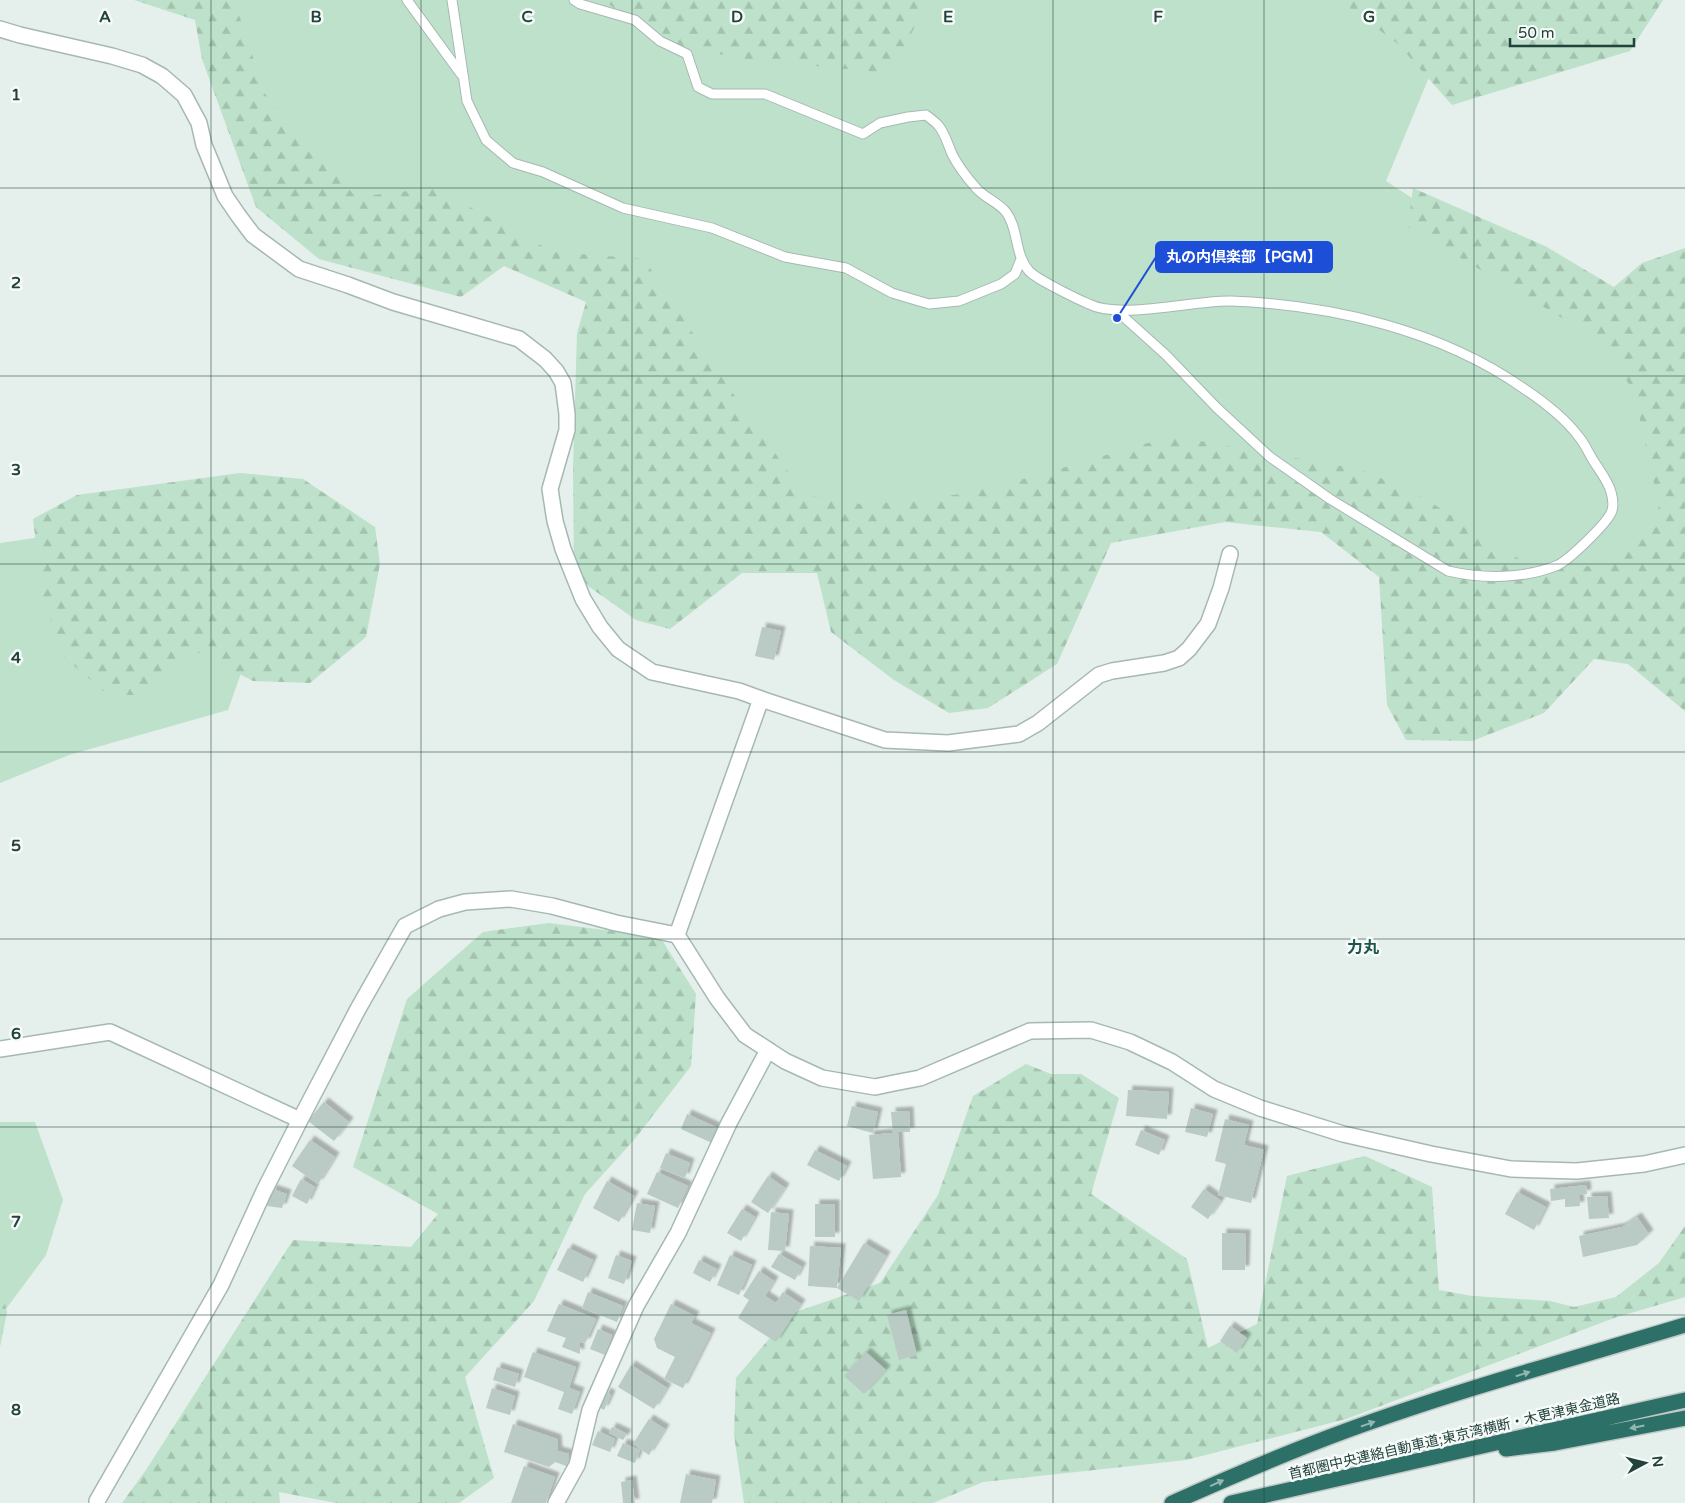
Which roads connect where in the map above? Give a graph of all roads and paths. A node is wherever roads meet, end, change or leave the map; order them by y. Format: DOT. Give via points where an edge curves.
graph roads {
  1 [pos="407,0"];
  2 [pos="452,0"];
  3 [pos="574,0"];
  4 [pos="0,29"];
  5 [pos="463,76"];
  6 [pos="1021,259"];
  7 [pos="1116,310"];
  8 [pos="1230,554"];
  9 [pos="761,699"];
  10 [pos="677,935"];
  11 [pos="0,1049"];
  12 [pos="768,1050"];
  13 [pos="300,1120"];
  14 [pos="1685,1155"];
  15 [pos="1685,1325"];
  16 [pos="1685,1400"];
  17 [pos="1685,1418"];
  18 [pos="1403,1464"];
  19 [pos="97,1501"];
  20 [pos="556,1503"];
  21 [pos="1172,1503"];
  22 [pos="1231,1503"];
  1 -- 5 [label="lane"];
  2 -- 5 [label="lane"];
  3 -- 6 [label="lane" via="635,20 660,41 687,54 698,87 712,94 765,94 863,134 880,123 926,115 940,127 954,158 977,190 1005,211 1014,226"];
  4 -- 9 [label="street" via="112,56 142,65 162,76 184,95 199,123 204,145 226,196 238,215 253,235 299,269 393,302 519,339 545,359 564,383 567,405 567,430 550,489 555,521 583,598 600,627 618,649 652,672 739,690"];
  5 -- 6 [label="lane" via="467,101 486,140 506,157 623,208 712,228 785,257 846,268 892,293 929,304 959,301 1001,284 1015,274"];
  6 -- 7 [label="lane" via="1030,272 1092,306"];
  7 -- 7 [label="lane" via="1230,301 1280,306 1345,315 1391,326 1466,354 1513,381 1561,417 1580,438 1610,489 1611,514 1578,552 1552,567 1504,576 1448,570 1330,499 1270,457"];
  8 -- 9 [label="street" via="1208,624 1189,650 1164,664 1099,675 1019,734 948,743 885,740"];
  9 -- 10 [label="street"];
  10 -- 12 [label="street" via="740,1029"];
  10 -- 13 [label="street" via="511,899 465,902 439,909 405,926"];
  11 -- 13 [label="street" via="110,1032"];
  12 -- 14 [label="street" via="785,1062 822,1078 875,1087 920,1078 1030,1031 1091,1030 1130,1042 1172,1062 1214,1089 1260,1108 1343,1134 1431,1154 1510,1168 1577,1171 1644,1164"];
  12 -- 20 [label="street" via="729,1123 678,1233 636,1306 590,1410 577,1465"];
  13 -- 19 [label="street" via="221,1285"];
  21 -- 15 [label="highway, one-way" via="1348,1430"];
  16 -- 18 [label="highway, 首都圏中央連絡自動車道;東京湾横断・木更津東金道路"];
  17 -- 18 [label="highway, one-way" via="1555,1443"];
  18 -- 22 [label="highway, 首都圏中央連絡自動車道;東京湾横断・木更津東金道路"];
}
